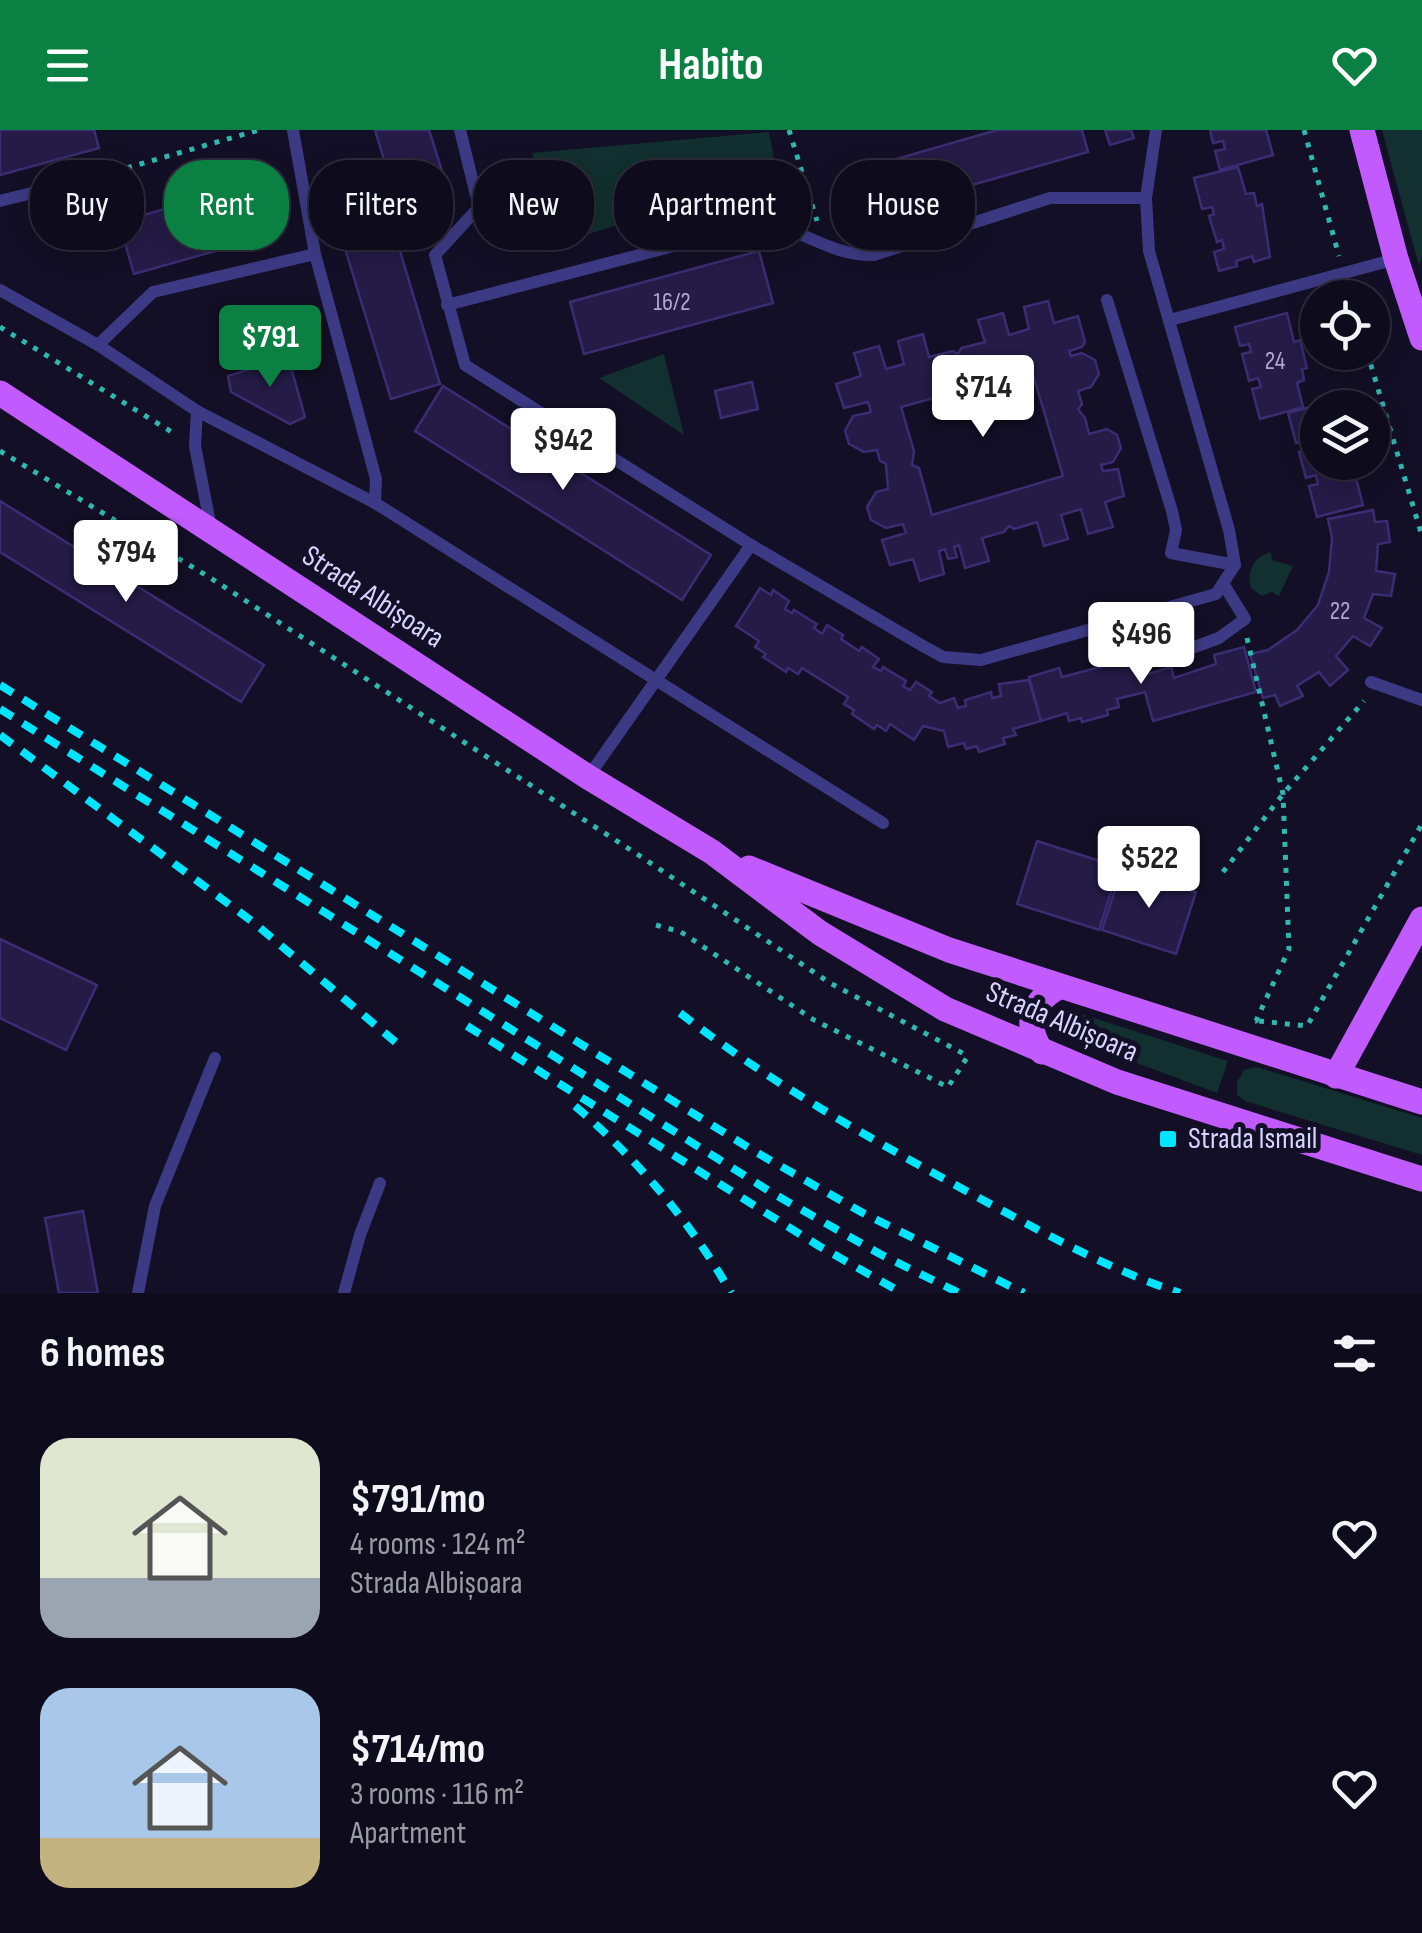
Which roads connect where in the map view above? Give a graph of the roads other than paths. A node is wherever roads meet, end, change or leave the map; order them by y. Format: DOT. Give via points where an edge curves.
graph roads {
  1 [pos="293,130"];
  2 [pos="460,130"];
  3 [pos="1156,130"];
  4 [pos="1362,130"];
  5 [pos="30,194"];
  6 [pos="1146,198"];
  7 [pos="0,202"];
  8 [pos="316,254"];
  9 [pos="1396,259"];
  10 [pos="0,290"];
  11 [pos="1107,300"];
  12 [pos="448,305"];
  13 [pos="1170,320"];
  14 [pos="1422,338"];
  15 [pos="98,345"];
  16 [pos="0,393"];
  17 [pos="197,412"];
  18 [pos="374,503"];
  19 [pos="211,531"];
  20 [pos="751,546"];
  21 [pos="1235,566"];
  22 [pos="1224,585"];
  23 [pos="1181,652"];
  24 [pos="656,683"];
  25 [pos="1370,688"];
  26 [pos="1422,700"];
  27 [pos="588,777"];
  28 [pos="883,823"];
  29 [pos="712,852"];
  30 [pos="1422,919"];
  31 [pos="1059,987"];
  32 [pos="1042,1052"];
  33 [pos="215,1058"];
  34 [pos="1336,1076"];
  35 [pos="1422,1102"];
  36 [pos="1422,1179"];
  37 [pos="380,1182"];
  38 [pos="138,1293"];
  39 [pos="344,1293"];
  1 -- 8 [label="lane"];
  2 -- 12 [label="lane" via="479,207 435,255"];
  3 -- 6 [label="lane"];
  4 -- 9 [label="main road"];
  5 -- 7 [label="lane"];
  6 -- 12 [label="lane" via="1050,198 874,255 841,252 762,222"];
  6 -- 13 [label="lane" via="1149,251"];
  8 -- 15 [label="lane" via="153,292"];
  8 -- 18 [label="lane" via="376,479"];
  9 -- 13 [label="lane"];
  9 -- 14 [label="main road"];
  10 -- 15 [label="lane"];
  11 -- 21 [label="lane" via="1172,510 1171,553"];
  12 -- 20 [label="lane" via="465,365"];
  13 -- 21 [label="lane"];
  15 -- 17 [label="lane"];
  16 -- 19 [label="main road, Strada Albișoara"];
  17 -- 18 [label="lane"];
  17 -- 19 [label="lane" via="195,446"];
  18 -- 24 [label="lane"];
  19 -- 27 [label="main road, Strada Albișoara"];
  20 -- 22 [label="lane" via="943,657 962,660 1216,594"];
  20 -- 24 [label="lane"];
  21 -- 22 [label="lane"];
  22 -- 23 [label="lane" via="1246,619"];
  24 -- 27 [label="lane"];
  24 -- 28 [label="lane"];
  25 -- 26 [label="lane"];
  27 -- 29 [label="main road, Strada Albișoara"];
  29 -- 31 [label="main road, Strada Albișoara" via="888,928"];
  29 -- 32 [label="main road, Strada Albișoara" via="882,973"];
  30 -- 34 [label="main road"];
  31 -- 32 [label="main road" via="1034,1007 1030,1023"];
  31 -- 34 [label="main road, Strada Albișoara"];
  32 -- 36 [label="main road, Strada Albișoara" via="1181,1105"];
  33 -- 38 [label="lane" via="156,1206"];
  34 -- 35 [label="main road, Strada Albișoara"];
  37 -- 39 [label="lane"];
}
